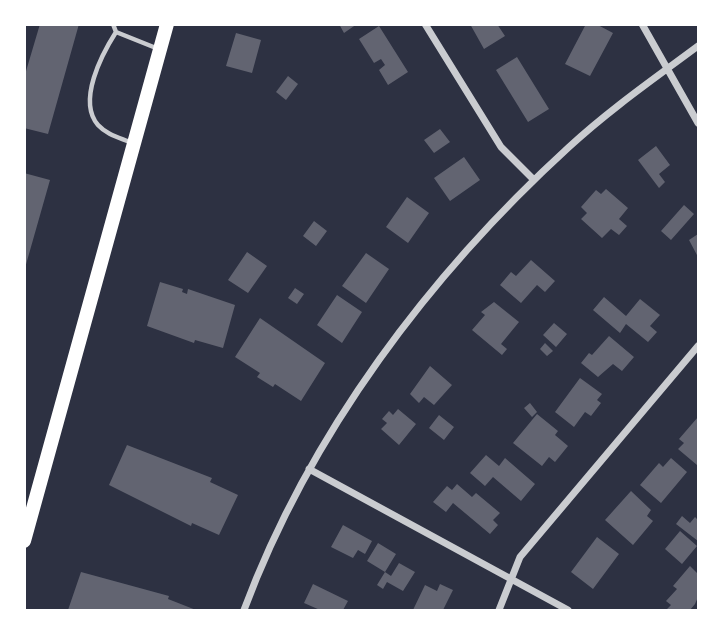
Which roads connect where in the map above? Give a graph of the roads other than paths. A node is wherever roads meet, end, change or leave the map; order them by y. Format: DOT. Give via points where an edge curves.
graph roads {
  1 [pos="113,24"];
  2 [pos="167,24"];
  3 [pos="425,24"];
  4 [pos="642,24"];
  5 [pos="116,32"];
  6 [pos="698,46"];
  7 [pos="160,49"];
  8 [pos="668,69"];
  9 [pos="698,123"];
  10 [pos="134,144"];
  11 [pos="534,180"];
  12 [pos="698,346"];
  13 [pos="309,469"];
  14 [pos="24,541"];
  15 [pos="512,579"];
  16 [pos="244,611"];
  17 [pos="499,611"];
  18 [pos="568,611"];
  1 -- 5 [label="lane"];
  2 -- 7 [label="main road"];
  3 -- 11 [label="street" via="500,147"];
  4 -- 8 [label="street"];
  5 -- 7 [label="lane"];
  5 -- 10 [label="lane" via="98,66 90,110 98,125"];
  6 -- 8 [label="street"];
  7 -- 10 [label="main road"];
  8 -- 9 [label="street"];
  8 -- 11 [label="street"];
  10 -- 14 [label="main road"];
  11 -- 13 [label="street" via="405,322"];
  12 -- 15 [label="street" via="520,557"];
  13 -- 15 [label="street"];
  13 -- 16 [label="street"];
  15 -- 17 [label="street"];
  15 -- 18 [label="street"];
}
